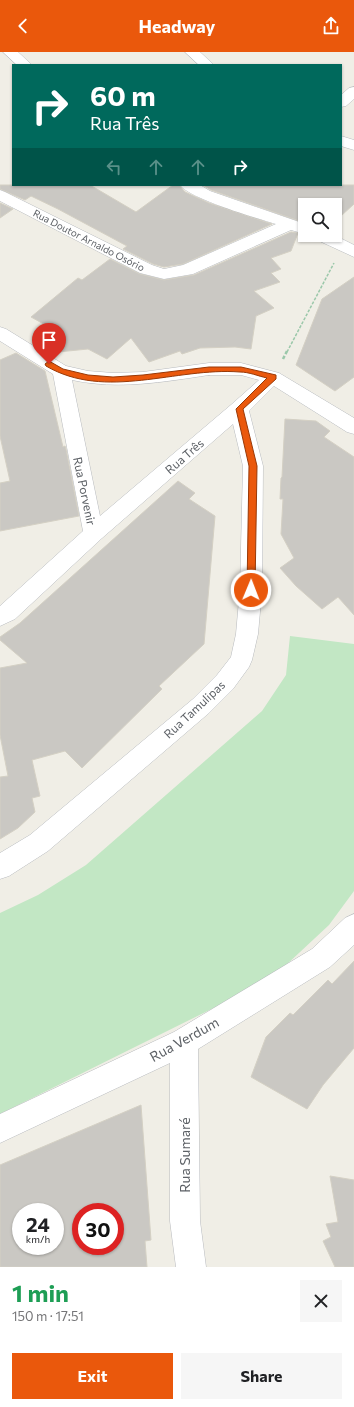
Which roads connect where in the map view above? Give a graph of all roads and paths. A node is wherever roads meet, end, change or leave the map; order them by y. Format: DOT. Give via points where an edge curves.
graph roads {
  1 [pos="10,52"];
  2 [pos="192,52"];
  3 [pos="24,64"];
  4 [pos="206,64"];
  5 [pos="354,91"];
  6 [pos="342,102"];
  7 [pos="342,110"];
  8 [pos="354,112"];
  9 [pos="342,140"];
  10 [pos="354,146"];
  11 [pos="190,186"];
  12 [pos="0,195"];
  13 [pos="298,227"];
  14 [pos="336,242"];
  15 [pos="349,248"];
  16 [pos="0,333"];
  17 [pos="61,371"];
  18 [pos="273,377"];
  19 [pos="239,409"];
  20 [pos="354,427"];
  21 [pos="94,533"];
  22 [pos="0,617"];
  23 [pos="0,867"];
  24 [pos="354,927"];
  25 [pos="184,1042"];
  26 [pos="0,1130"];
  27 [pos="191,1267"];
  1 -- 3 [label="street"];
  2 -- 4 [label="street"];
  5 -- 6 [label="street"];
  7 -- 8 [label="street"];
  9 -- 10 [label="street"];
  11 -- 13 [label="street" via="204,194"];
  12 -- 13 [label="street, Rua Doutor Arnaldo Osório" via="146,269 164,274 187,270"];
  14 -- 15 [label="street"];
  15 -- 18 [label="path"];
  16 -- 17 [label="street"];
  17 -- 18 [label="street" via="113,379 241,369"];
  17 -- 21 [label="street, Rua Porvenir"];
  18 -- 19 [label="street, Rua Três"];
  18 -- 20 [label="street"];
  19 -- 21 [label="street, Rua Três"];
  19 -- 23 [label="street, Rua Tamulipas" via="253,466 251,590 247,634 241,660 201,706 39,843"];
  21 -- 22 [label="street, Rua Porvenir"];
  24 -- 25 [label="street, Rua Verdum" via="321,958"];
  25 -- 26 [label="street, Rua Verdum"];
  25 -- 27 [label="street, Rua Sumaré" via="185,1222"];
}
